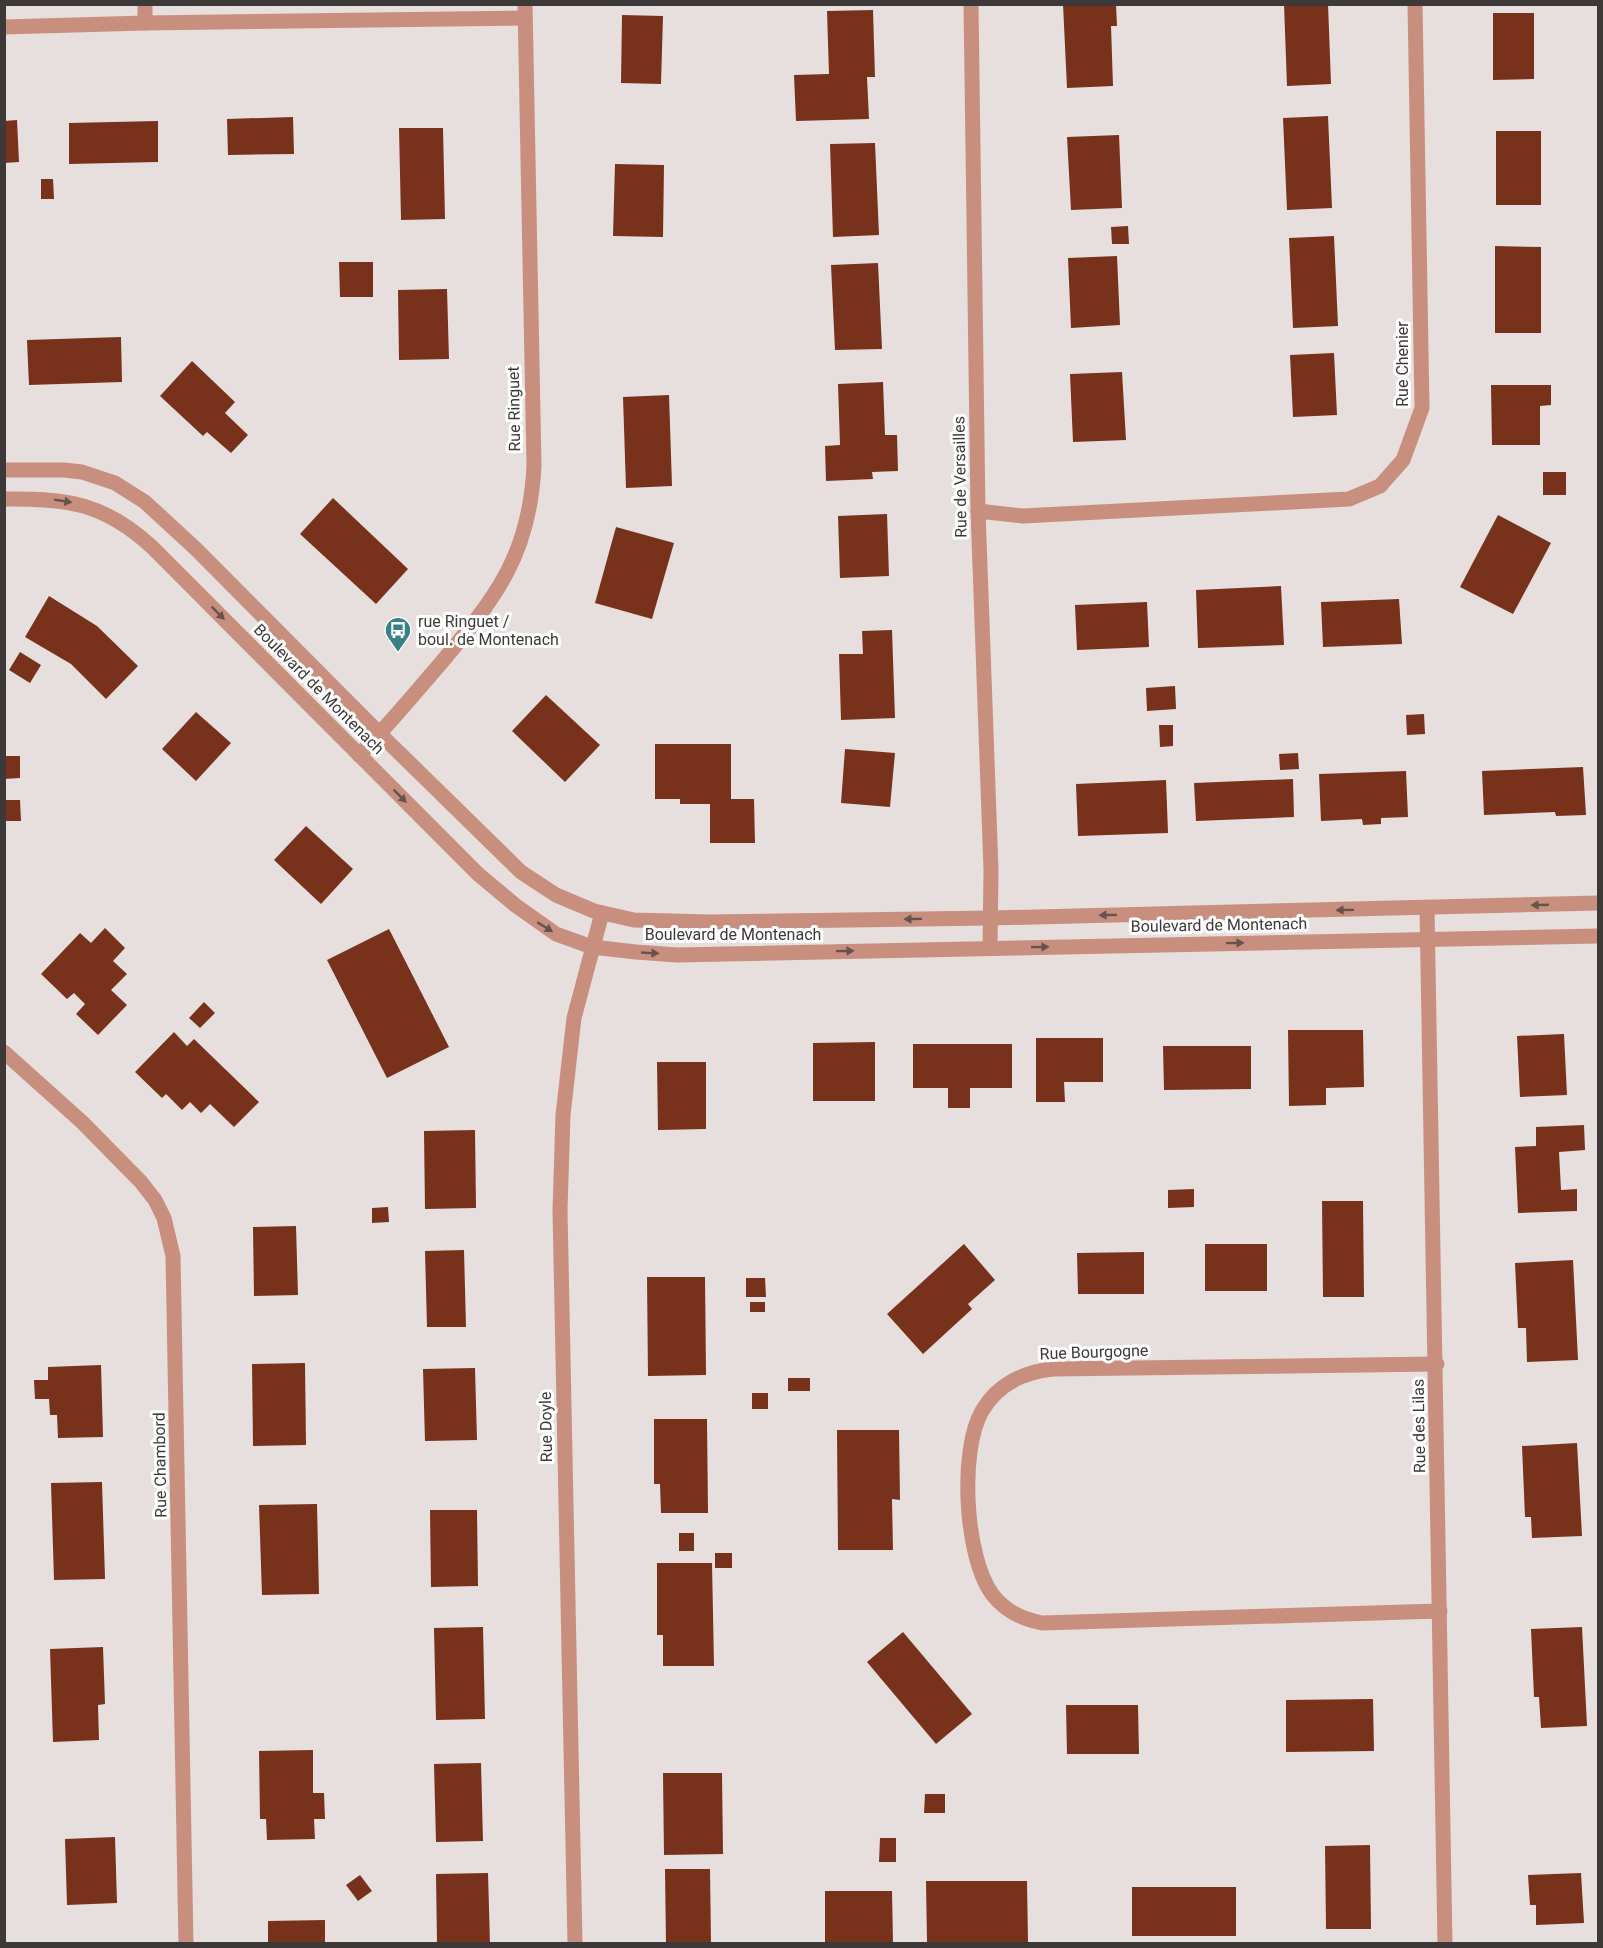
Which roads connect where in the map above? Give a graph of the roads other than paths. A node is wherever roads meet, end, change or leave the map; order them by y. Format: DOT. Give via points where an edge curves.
graph roads {
  1 [pos="145,4"];
  2 [pos="971,4"];
  3 [pos="1415,4"];
  4 [pos="525,11"];
  5 [pos="145,23"];
  6 [pos="4,27"];
  7 [pos="4,470"];
  8 [pos="4,499"];
  9 [pos="978,511"];
  10 [pos="380,734"];
  11 [pos="359,755"];
  12 [pos="1599,903"];
  13 [pos="1427,908"];
  14 [pos="602,913"];
  15 [pos="991,918"];
  16 [pos="1599,936"];
  17 [pos="1428,939"];
  18 [pos="592,947"];
  19 [pos="990,948"];
  20 [pos="4,1052"];
  21 [pos="1437,1364"];
  22 [pos="1440,1611"];
  23 [pos="186,1944"];
  24 [pos="574,1944"];
  25 [pos="1445,1944"];
  1 -- 5 [label="street"];
  2 -- 9 [label="street, Rue de Versailles"];
  3 -- 9 [label="street, Rue Chenier" via="1422,408 1403,460 1380,486 1349,499 1023,516"];
  4 -- 5 [label="street"];
  4 -- 10 [label="street, Rue Ringuet" via="534,465 530,506 519,547 502,584"];
  5 -- 6 [label="street"];
  7 -- 10 [label="street, Boulevard de Montenach" via="82,472 115,483 145,502"];
  8 -- 11 [label="street, Boulevard de Montenach, one-way" via="67,502 98,510 127,526"];
  9 -- 15 [label="street, Rue de Versailles"];
  10 -- 11 [label="street, Rue Ringuet"];
  10 -- 14 [label="street, Boulevard de Montenach" via="521,872 556,895"];
  11 -- 18 [label="street, Boulevard de Montenach, one-way" via="478,874 515,905 556,934"];
  12 -- 13 [label="street, Boulevard de Montenach, one-way"];
  13 -- 15 [label="street, Boulevard de Montenach, one-way"];
  13 -- 17 [label="street, Rue des Lilas"];
  15 -- 14 [label="street, Boulevard de Montenach, one-way" via="710,922 634,920"];
  14 -- 18 [label="street, Rue Doyle"];
  15 -- 19 [label="street, Rue de Versailles"];
  16 -- 17 [label="street, Boulevard de Montenach"];
  19 -- 17 [label="street, Boulevard de Montenach, one-way"];
  17 -- 21 [label="street, Rue des Lilas"];
  18 -- 19 [label="street, Boulevard de Montenach, one-way" via="677,955"];
  18 -- 24 [label="street, Rue Doyle" via="574,1018 567,1071 560,1210"];
  20 -- 23 [label="street, Rue Chambord" via="141,1182 164,1218 173,1256"];
  21 -- 22 [label="street, Rue des Lilas"];
  21 -- 22 [label="street, Rue Bourgogne" via="1053,1369 1029,1373 997,1392 981,1412 969,1462 968,1506 972,1541 991,1593 1019,1617 1042,1623"];
  22 -- 25 [label="street, Rue des Lilas"];
}
